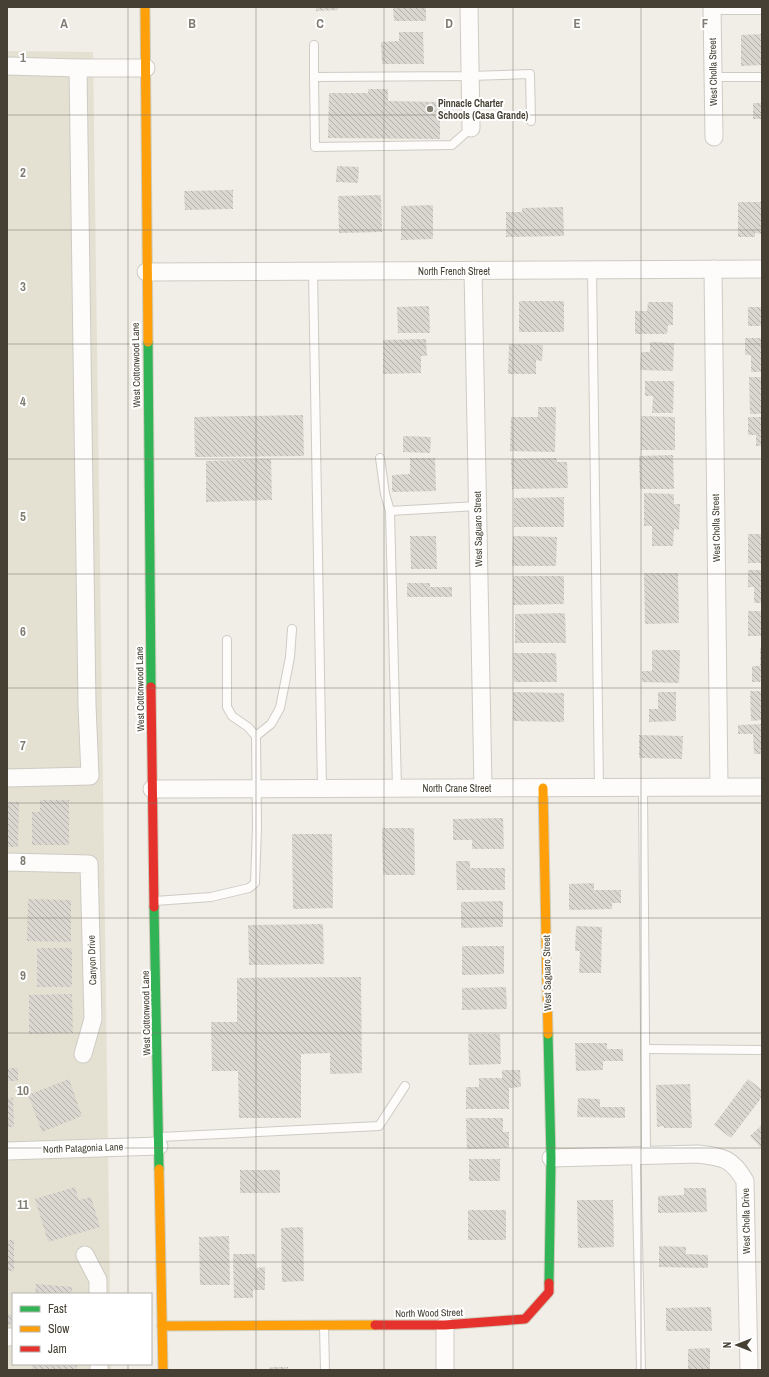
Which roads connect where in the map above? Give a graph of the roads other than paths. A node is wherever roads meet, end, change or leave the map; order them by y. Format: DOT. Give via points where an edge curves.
graph roads {
  1 [pos="145,7"];
  2 [pos="469,7"];
  3 [pos="712,9"];
  4 [pos="762,10"];
  5 [pos="314,45"];
  6 [pos="7,66"];
  7 [pos="78,68"];
  8 [pos="146,68"];
  9 [pos="470,76"];
  10 [pos="314,77"];
  11 [pos="713,77"];
  12 [pos="762,77"];
  13 [pos="531,121"];
  14 [pos="471,128"];
  15 [pos="714,138"];
  16 [pos="713,269"];
  17 [pos="762,269"];
  18 [pos="473,270"];
  19 [pos="592,270"];
  20 [pos="313,271"];
  21 [pos="146,272"];
  22 [pos="380,458"];
  23 [pos="477,506"];
  24 [pos="390,511"];
  25 [pos="292,629"];
  26 [pos="227,640"];
  27 [pos="256,736"];
  28 [pos="7,778"];
  29 [pos="643,787"];
  30 [pos="719,787"];
  31 [pos="762,787"];
  32 [pos="398,788"];
  33 [pos="483,788"];
  34 [pos="543,788"];
  35 [pos="599,788"];
  36 [pos="152,789"];
  37 [pos="256,789"];
  38 [pos="322,789"];
  39 [pos="7,862"];
  40 [pos="154,901"];
  41 [pos="645,1050"];
  42 [pos="762,1050"];
  43 [pos="83,1054"];
  44 [pos="405,1086"];
  45 [pos="159,1142"];
  46 [pos="7,1151"];
  47 [pos="641,1156"];
  48 [pos="551,1158"];
  49 [pos="85,1255"];
  50 [pos="98,1293"];
  51 [pos="324,1325"];
  52 [pos="445,1325"];
  53 [pos="162,1326"];
  54 [pos="163,1370"];
  55 [pos="324,1370"];
  56 [pos="445,1370"];
  57 [pos="641,1370"];
  58 [pos="749,1370"];
  1 -- 8 [label="main road, West Cottonwood Lane"];
  2 -- 9 [label="street"];
  3 -- 4 [label="lane"];
  3 -- 11 [label="street, West Cholla Street"];
  5 -- 10 [label="lane"];
  6 -- 7 [label="street"];
  7 -- 8 [label="street"];
  7 -- 28 [label="street" via="90,776"];
  8 -- 21 [label="main road, West Cottonwood Lane"];
  9 -- 10 [label="lane"];
  9 -- 13 [label="lane" via="530,74"];
  9 -- 14 [label="street"];
  10 -- 14 [label="lane" via="315,147 452,145"];
  11 -- 12 [label="lane"];
  11 -- 15 [label="street, West Cholla Street"];
  16 -- 17 [label="street, North French Street"];
  16 -- 19 [label="street, North French Street"];
  16 -- 30 [label="street, West Cholla Street"];
  18 -- 19 [label="street, North French Street"];
  18 -- 20 [label="street, North French Street"];
  18 -- 23 [label="street, West Saguaro Street"];
  19 -- 35 [label="lane"];
  20 -- 21 [label="street, North French Street"];
  20 -- 38 [label="lane"];
  21 -- 36 [label="main road, West Cottonwood Lane"];
  22 -- 24 [label="lane" via="384,494"];
  23 -- 24 [label="lane"];
  23 -- 33 [label="street, West Saguaro Street"];
  24 -- 32 [label="lane"];
  25 -- 27 [label="lane" via="290,657 280,708 271,724"];
  26 -- 27 [label="lane" via="227,707 232,716"];
  27 -- 37 [label="lane"];
  29 -- 30 [label="street, North Crane Street"];
  29 -- 35 [label="street, North Crane Street"];
  29 -- 41 [label="lane"];
  30 -- 31 [label="street, North Crane Street"];
  32 -- 33 [label="street, North Crane Street"];
  32 -- 38 [label="street, North Crane Street"];
  33 -- 34 [label="street, North Crane Street"];
  34 -- 35 [label="street, North Crane Street"];
  34 -- 48 [label="main road, West Saguaro Street"];
  36 -- 37 [label="street, North Crane Street"];
  36 -- 40 [label="main road, West Cottonwood Lane"];
  37 -- 38 [label="street, North Crane Street"];
  37 -- 40 [label="lane" via="254,883 249,888 211,897"];
  39 -- 43 [label="street, Canyon Drive" via="89,864 93,1019"];
  40 -- 45 [label="main road, West Cottonwood Lane"];
  41 -- 42 [label="lane"];
  41 -- 47 [label="lane"];
  44 -- 45 [label="lane" via="379,1126"];
  45 -- 46 [label="street, North Patagonia Lane"];
  45 -- 53 [label="main road, West Cottonwood Lane"];
  47 -- 48 [label="street, West Cholla Drive"];
  47 -- 57 [label="lane"];
  47 -- 58 [label="street, West Cholla Drive" via="715,1156 728,1160 738,1169 745,1181"];
  48 -- 52 [label="main road, North Wood Street" via="549,1292 526,1319"];
  49 -- 50 [label="street" via="98,1280"];
  51 -- 52 [label="main road, North Wood Street"];
  51 -- 53 [label="main road, North Wood Street"];
  51 -- 55 [label="lane"];
  52 -- 56 [label="street"];
  53 -- 54 [label="main road, West Cottonwood Lane"];
}
